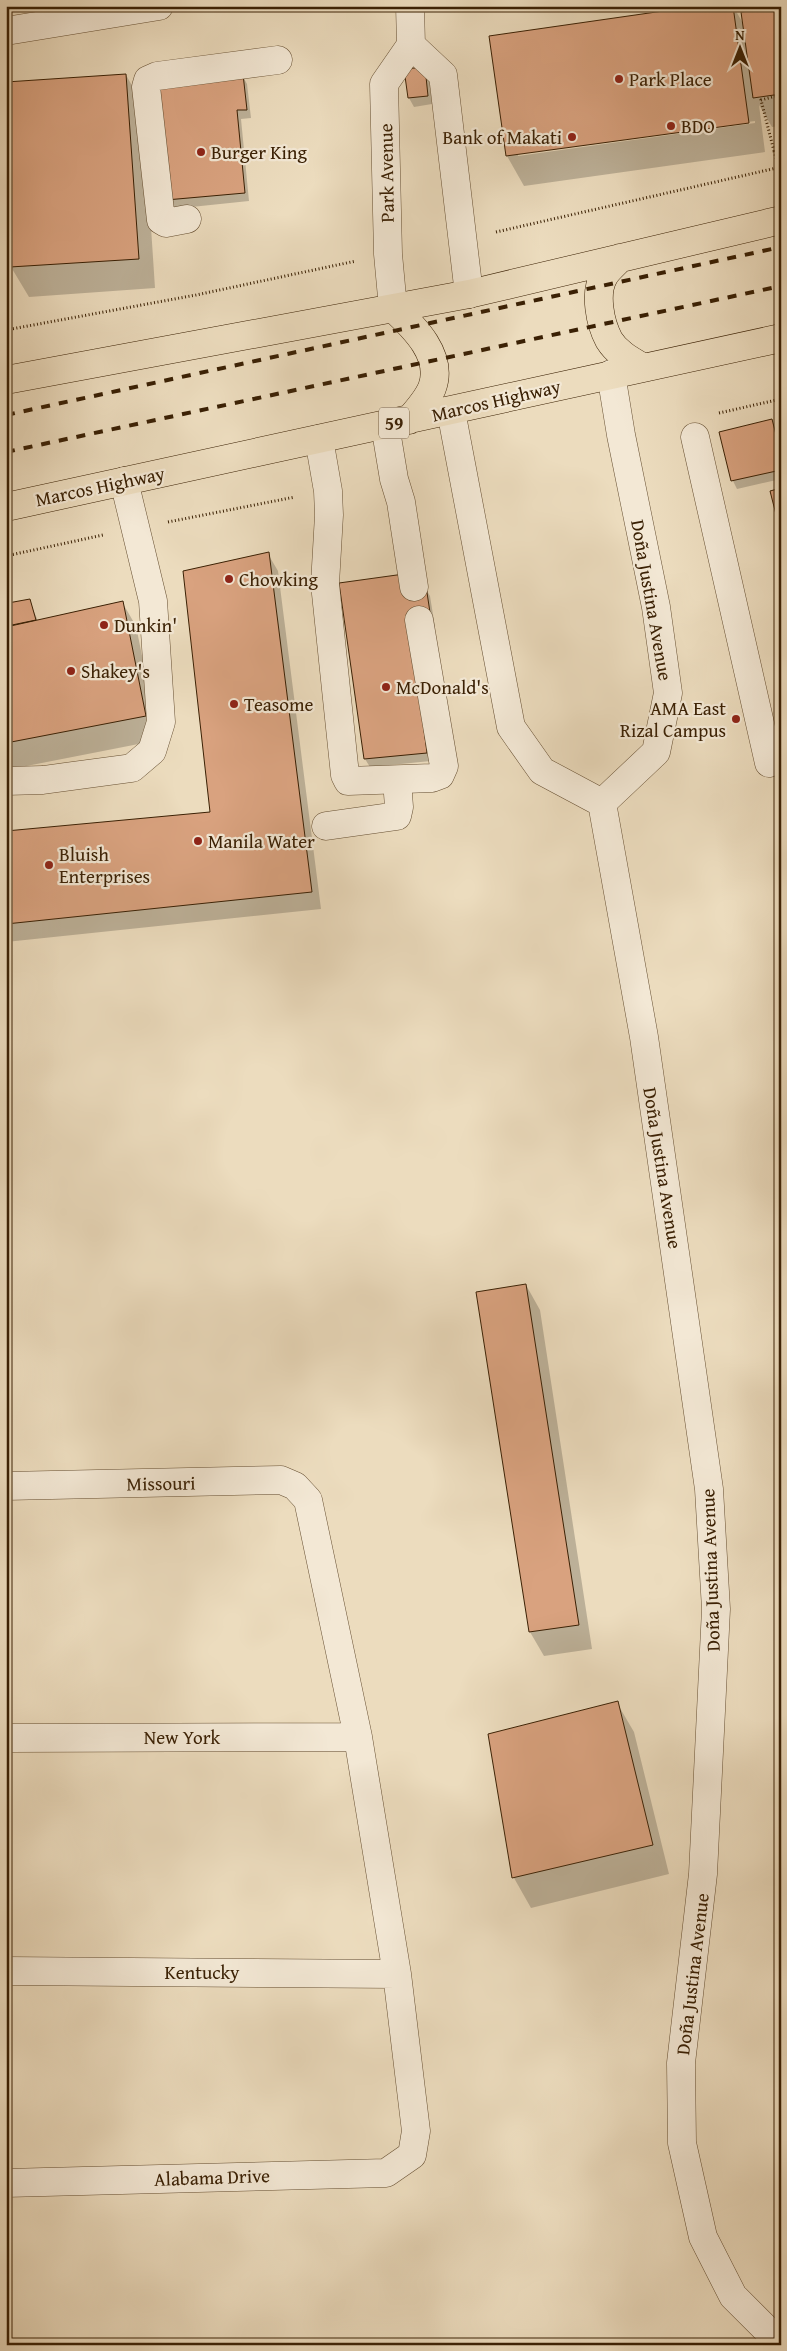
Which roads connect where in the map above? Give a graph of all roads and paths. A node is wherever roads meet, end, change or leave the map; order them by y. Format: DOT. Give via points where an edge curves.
graph roads {
  1 [pos="159,6"];
  2 [pos="410,6"];
  3 [pos="6,31"];
  4 [pos="411,45"];
  5 [pos="278,60"];
  6 [pos="781,113"];
  7 [pos="781,175"];
  8 [pos="187,219"];
  9 [pos="781,220"];
  10 [pos="620,258"];
  11 [pos="469,294"];
  12 [pos="393,308"];
  13 [pos="781,338"];
  14 [pos="642,367"];
  15 [pos="611,374"];
  16 [pos="6,380"];
  17 [pos="451,411"];
  18 [pos="397,423"];
  19 [pos="695,437"];
  20 [pos="319,439"];
  21 [pos="124,481"];
  22 [pos="328,491"];
  23 [pos="6,506"];
  24 [pos="134,528"];
  25 [pos="6,556"];
  26 [pos="414,587"];
  27 [pos="419,620"];
  28 [pos="770,763"];
  29 [pos="397,780"];
  30 [pos="6,781"];
  31 [pos="602,802"];
  32 [pos="326,826"];
  33 [pos="6,1486"];
  34 [pos="358,1736"];
  35 [pos="6,1738"];
  36 [pos="6,1971"];
  37 [pos="397,1974"];
  38 [pos="6,2183"];
  39 [pos="777,2343"];
  1 -- 3 [label="street"];
  2 -- 4 [label="street"];
  4 -- 11 [label="street" via="443,76"];
  4 -- 12 [label="street, Park Avenue" via="384,84 388,254"];
  5 -- 8 [label="street" via="156,76 148,80 146,87 161,220 166,223"];
  6 -- 7 [label="path, bridge" via="776,96 761,100"];
  9 -- 10 [label="main road"];
  10 -- 11 [label="main road"];
  10 -- 14 [label="main road" via="604,276 599,297 601,320 610,341 624,356"];
  11 -- 12 [label="main road"];
  12 -- 16 [label="main road"];
  12 -- 18 [label="main road" via="421,336 434,369 432,387 423,403"];
  13 -- 14 [label="main road, Marcos Highway / 59"];
  14 -- 15 [label="main road, Marcos Highway / 59"];
  15 -- 17 [label="main road, Marcos Highway / 59"];
  15 -- 31 [label="street, Doña Justina Avenue" via="656,607 668,692 656,752"];
  17 -- 18 [label="main road, Marcos Highway / 59"];
  17 -- 31 [label="street" via="511,727 542,771"];
  18 -- 20 [label="main road, Marcos Highway / 59"];
  18 -- 26 [label="street" via="394,479 401,502"];
  19 -- 28 [label="street"];
  20 -- 21 [label="main road, Marcos Highway / 59"];
  20 -- 22 [label="street"];
  21 -- 23 [label="main road, Marcos Highway / 59"];
  21 -- 24 [label="street"];
  22 -- 24 [label="path"];
  22 -- 29 [label="street" via="325,584 345,775 348,781"];
  24 -- 25 [label="path"];
  24 -- 30 [label="street" via="154,600 161,722 152,751 132,768 43,780"];
  27 -- 29 [label="street" via="444,766 440,774 432,778"];
  29 -- 32 [label="street" via="397,816"];
  31 -- 39 [label="street, Doña Justina Avenue" via="645,1046 709,1489 716,1608 703,1874 681,2063 682,2143 703,2237 733,2296"];
  33 -- 34 [label="street, Missouri" via="281,1480 295,1486 308,1500"];
  34 -- 35 [label="street, New York"];
  34 -- 37 [label="street"];
  36 -- 37 [label="street, Kentucky"];
  37 -- 38 [label="street, Alabama Drive" via="416,2130 412,2155 386,2173"];
}
